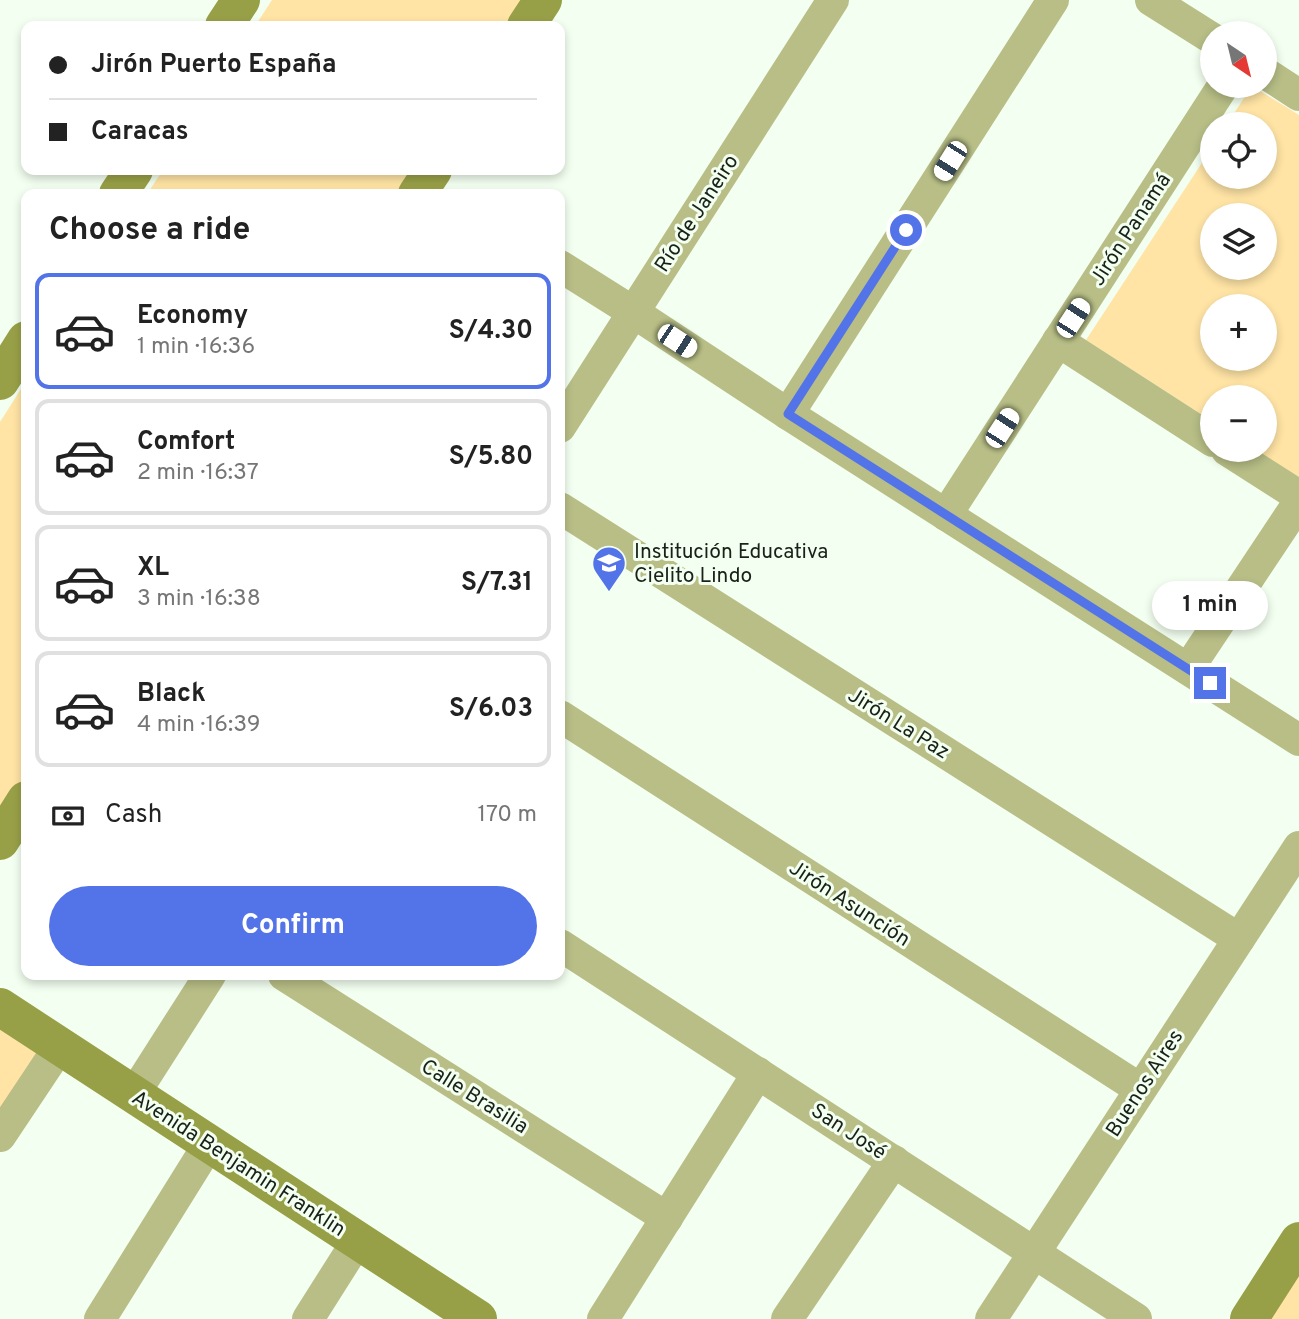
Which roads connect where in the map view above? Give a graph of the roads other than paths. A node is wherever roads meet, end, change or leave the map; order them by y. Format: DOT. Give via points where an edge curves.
graph roads {
  1 [pos="241,0"];
  2 [pos="543,0"];
  3 [pos="833,0"];
  4 [pos="1053,0"];
  5 [pos="1151,0"];
  6 [pos="227,21"];
  7 [pos="529,21"];
  8 [pos="1200,31"];
  9 [pos="1278,81"];
  10 [pos="1299,95"];
  11 [pos="1215,98"];
  12 [pos="565,269"];
  13 [pos="633,312"];
  14 [pos="1058,341"];
  15 [pos="21,348"];
  16 [pos="0,382"];
  17 [pos="788,414"];
  18 [pos="565,420"];
  19 [pos="1200,433"];
  20 [pos="1246,462"];
  21 [pos="1299,496"];
  22 [pos="1299,502"];
  23 [pos="565,511"];
  24 [pos="946,515"];
  25 [pos="1188,669"];
  26 [pos="565,719"];
  27 [pos="1299,740"];
  28 [pos="21,808"];
  29 [pos="0,841"];
  30 [pos="1299,847"];
  31 [pos="1239,939"];
  32 [pos="565,948"];
  33 [pos="207,980"];
  34 [pos="292,980"];
  35 [pos="0,1007"];
  36 [pos="60,1046"];
  37 [pos="758,1073"];
  38 [pos="1140,1089"];
  39 [pos="134,1094"];
  40 [pos="0,1136"];
  41 [pos="209,1144"];
  42 [pos="894,1161"];
  43 [pos="667,1218"];
  44 [pos="358,1240"];
  45 [pos="1299,1241"];
  46 [pos="1034,1252"];
  47 [pos="100,1319"];
  48 [pos="308,1319"];
  49 [pos="478,1319"];
  50 [pos="603,1319"];
  51 [pos="787,1319"];
  52 [pos="990,1319"];
  53 [pos="1136,1319"];
  54 [pos="1249,1319"];
  1 -- 6 [label="street"];
  2 -- 7 [label="street"];
  3 -- 13 [label="street, Río de Janeiro"];
  4 -- 17 [label="street"];
  5 -- 8 [label="street"];
  9 -- 10 [label="street"];
  11 -- 14 [label="street, Jirón Panamá"];
  12 -- 13 [label="street"];
  13 -- 17 [label="street"];
  13 -- 18 [label="street, Río de Janeiro"];
  14 -- 19 [label="street"];
  14 -- 24 [label="street, Jirón Panamá"];
  15 -- 16 [label="street"];
  17 -- 24 [label="street"];
  20 -- 21 [label="street"];
  22 -- 25 [label="street"];
  23 -- 31 [label="street, Jirón La Paz"];
  24 -- 25 [label="street"];
  25 -- 27 [label="street"];
  26 -- 38 [label="street, Jirón Asunción"];
  28 -- 29 [label="street"];
  30 -- 31 [label="street, Buenos Aires"];
  31 -- 38 [label="street, Buenos Aires"];
  32 -- 37 [label="street, San José"];
  33 -- 39 [label="street"];
  34 -- 43 [label="street, Calle Brasilia"];
  35 -- 36 [label="street, Avenida Benjamin Franklin"];
  36 -- 39 [label="street, Avenida Benjamin Franklin"];
  36 -- 40 [label="street"];
  37 -- 42 [label="street, San José"];
  37 -- 43 [label="street"];
  38 -- 46 [label="street, Buenos Aires"];
  39 -- 41 [label="street, Avenida Benjamin Franklin"];
  41 -- 44 [label="street, Avenida Benjamin Franklin"];
  41 -- 47 [label="street"];
  42 -- 46 [label="street, San José"];
  42 -- 51 [label="street"];
  43 -- 50 [label="street"];
  44 -- 48 [label="street"];
  44 -- 49 [label="street, Avenida Benjamin Franklin"];
  45 -- 54 [label="street"];
  46 -- 52 [label="street, Buenos Aires"];
  46 -- 53 [label="street, San José"];
}
